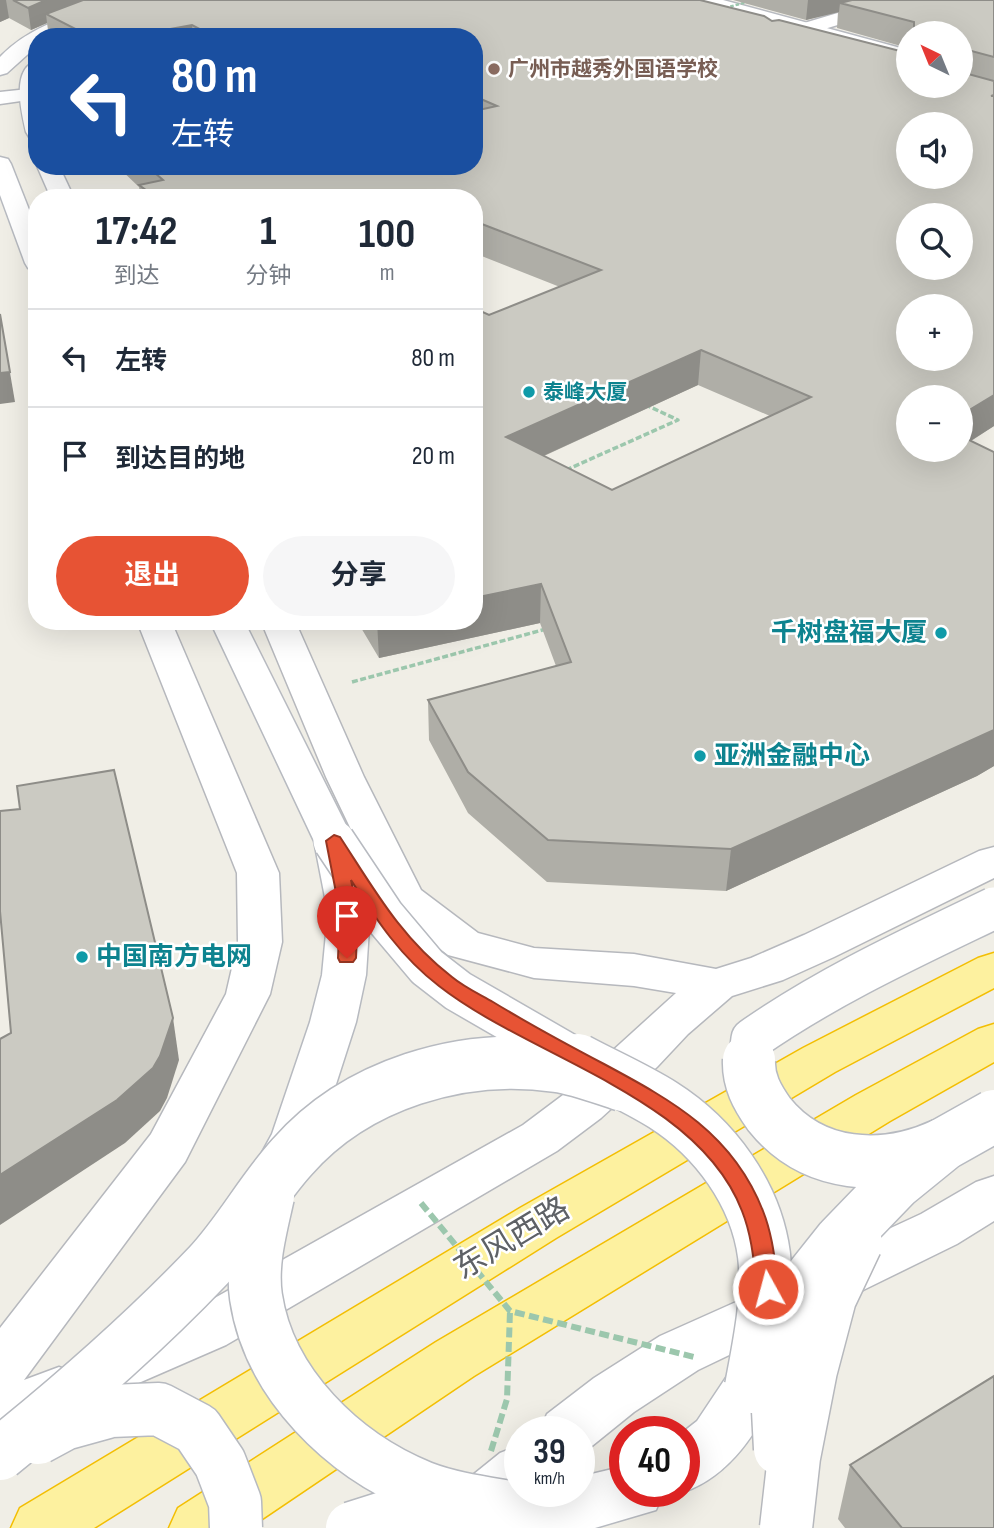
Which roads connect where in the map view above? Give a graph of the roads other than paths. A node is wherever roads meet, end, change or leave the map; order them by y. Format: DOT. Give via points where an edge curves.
graph roads {
  1 [pos="133,0"];
  2 [pos="704,0"];
  3 [pos="891,0"];
  4 [pos="927,0"];
  5 [pos="152,5"];
  6 [pos="797,25"];
  7 [pos="60,28"];
  8 [pos="94,28"];
  9 [pos="28,42"];
  10 [pos="808,50"];
  11 [pos="896,53"];
  12 [pos="0,69"];
  13 [pos="28,95"];
  14 [pos="0,98"];
  15 [pos="0,164"];
  16 [pos="28,239"];
  17 [pos="158,630"];
  18 [pos="231,630"];
  19 [pos="282,630"];
  20 [pos="334,841"];
  21 [pos="994,861"];
  22 [pos="994,908"];
  23 [pos="994,969"];
  24 [pos="716,985"];
  25 [pos="994,1041"];
  26 [pos="624,1085"];
  27 [pos="994,1116"];
  28 [pos="944,1144"];
  29 [pos="896,1183"];
  30 [pos="271,1184"];
  31 [pos="994,1196"];
  32 [pos="762,1241"];
  33 [pos="867,1263"];
  34 [pos="774,1337"];
  35 [pos="0,1370"];
  36 [pos="751,1387"];
  37 [pos="0,1415"];
  38 [pos="587,1416"];
  39 [pos="700,1452"];
  40 [pos="0,1456"];
  41 [pos="609,1497"];
  42 [pos="490,1502"];
  43 [pos="41,1528"];
  44 [pos="199,1528"];
  45 [pos="236,1528"];
  46 [pos="352,1528"];
  47 [pos="785,1528"];
  48 [pos="813,1528"];
  1 -- 7 [label="main road"];
  2 -- 6 [label="main road"];
  3 -- 6 [label="main road"];
  4 -- 6 [label="main road"];
  5 -- 8 [label="main road"];
  6 -- 10 [label="main road" via="764,37"];
  6 -- 11 [label="main road"];
  9 -- 12 [label="main road"];
  13 -- 14 [label="main road"];
  15 -- 16 [label="main road"];
  17 -- 35 [label="main road" via="258,873 260,942 248,995 168,1148"];
  18 -- 20 [label="main road"];
  19 -- 24 [label="main road" via="404,899 463,944 534,963 634,970"];
  20 -- 26 [label="main road, bridge" via="392,931 447,984"];
  20 -- 30 [label="main road, bridge" via="349,913 344,975 315,1080 296,1134"];
  21 -- 24 [label="main road" via="809,951"];
  22 -- 28 [label="main road, bridge" via="782,1016 752,1039 747,1063 752,1091 799,1144 841,1159 873,1162 909,1158"];
  23 -- 43 [label="highway, 东风西路" via="819,1060 538,1223"];
  24 -- 37 [label="main road" via="540,1139 207,1329"];
  25 -- 44 [label="highway" via="467,1352"];
  26 -- 30 [label="main road, bridge" via="557,1066 521,1063 437,1072 363,1099 342,1113 302,1146"];
  26 -- 32 [label="main road, bridge" via="666,1107 715,1149 739,1183"];
  27 -- 28 [label="main road, bridge"];
  28 -- 29 [label="main road, bridge"];
  29 -- 34 [label="main road, bridge" via="841,1240 794,1299"];
  29 -- 47 [label="main road, bridge" via="860,1235 830,1298 811,1370"];
  30 -- 40 [label="main road, bridge" via="227,1246 183,1291"];
  30 -- 42 [label="main road, bridge" via="256,1259 256,1297 266,1336 285,1374 312,1410 391,1474"];
  31 -- 33 [label="main road" via="939,1229"];
  32 -- 34 [label="main road, bridge"];
  32 -- 36 [label="main road, bridge" via="759,1341"];
  33 -- 38 [label="main road" via="679,1353"];
  33 -- 48 [label="main road" via="812,1444 809,1493"];
  34 -- 36 [label="main road, bridge"];
  34 -- 47 [label="main road, bridge"];
  36 -- 39 [label="main road" via="716,1439"];
  40 -- 45 [label="main road, bridge" via="64,1424 111,1412 159,1409 197,1429 220,1463 235,1502"];
  41 -- 42 [label="main road" via="578,1505"];
  42 -- 46 [label="main road, bridge" via="393,1515"];
}
